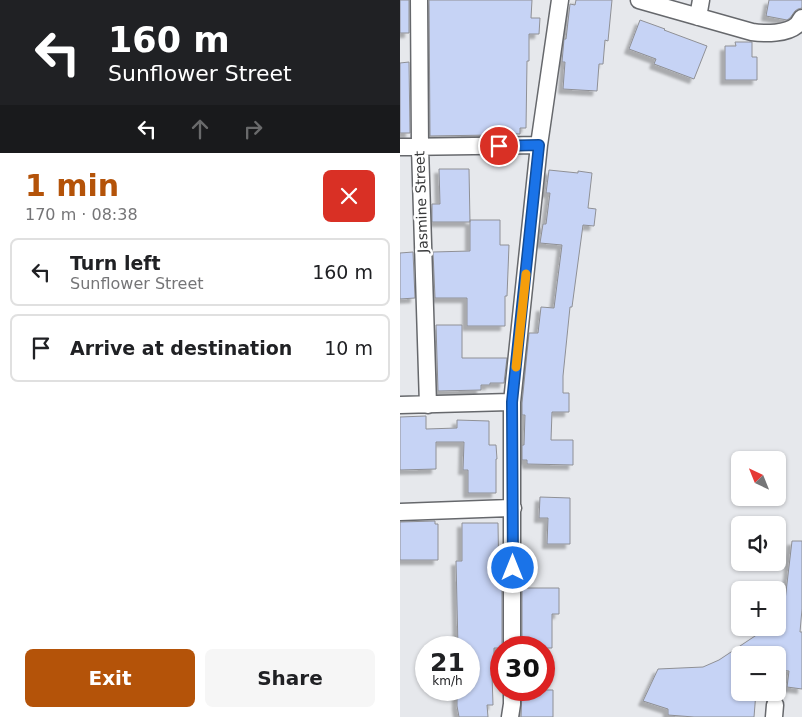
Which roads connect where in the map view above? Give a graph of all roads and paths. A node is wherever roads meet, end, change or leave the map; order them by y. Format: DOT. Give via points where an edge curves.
graph roads {
  1 [pos="419,0"];
  2 [pos="560,0"];
  3 [pos="639,0"];
  4 [pos="701,0"];
  5 [pos="698,17"];
  6 [pos="800,21"];
  7 [pos="539,145"];
  8 [pos="400,147"];
  9 [pos="420,147"];
  10 [pos="512,402"];
  11 [pos="400,405"];
  12 [pos="428,405"];
  13 [pos="513,508"];
  14 [pos="400,512"];
  15 [pos="512,636"];
  1 -- 9 [label="street, Jasmine Street"];
  2 -- 7 [label="street"];
  3 -- 5 [label="street"];
  4 -- 5 [label="street"];
  5 -- 6 [label="street" via="767,34 784,31"];
  7 -- 9 [label="street"];
  7 -- 10 [label="street"];
  8 -- 9 [label="street"];
  9 -- 12 [label="street, Jasmine Street"];
  10 -- 12 [label="street"];
  10 -- 13 [label="street"];
  11 -- 12 [label="street"];
  13 -- 14 [label="street"];
  13 -- 15 [label="street"];
}
